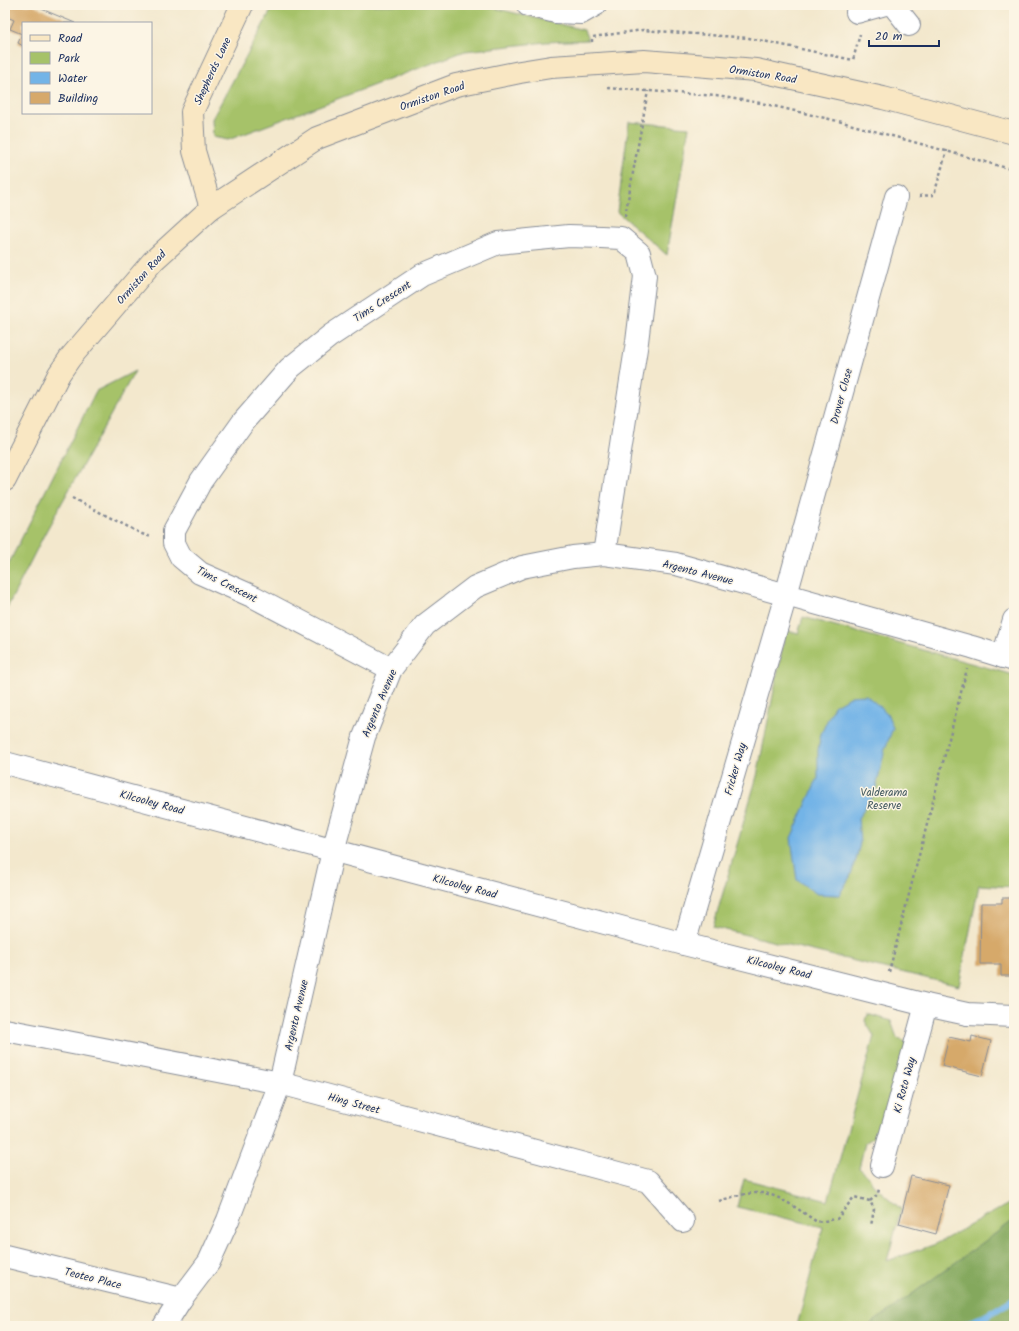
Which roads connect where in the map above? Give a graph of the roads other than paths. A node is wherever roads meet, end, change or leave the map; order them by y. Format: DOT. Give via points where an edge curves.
graph roads {
  1 [pos="242,5"];
  2 [pos="528,5"];
  3 [pos="882,5"];
  4 [pos="893,5"];
  5 [pos="588,9"];
  6 [pos="859,21"];
  7 [pos="910,26"];
  8 [pos="1014,133"];
  9 [pos="896,197"];
  10 [pos="211,208"];
  11 [pos="5,480"];
  12 [pos="604,554"];
  13 [pos="786,595"];
  14 [pos="1014,620"];
  15 [pos="1009,659"];
  16 [pos="391,669"];
  17 [pos="5,763"];
  18 [pos="333,851"];
  19 [pos="684,944"];
  20 [pos="926,1005"];
  21 [pos="1014,1016"];
  22 [pos="5,1030"];
  23 [pos="280,1083"];
  24 [pos="881,1176"];
  25 [pos="683,1221"];
  26 [pos="5,1256"];
  27 [pos="181,1299"];
  28 [pos="164,1326"];
  1 -- 10 [label="main road, Shepherds Lane" via="192,112 194,151"];
  2 -- 5 [label="street" via="556,12"];
  3 -- 6 [label="street"];
  4 -- 7 [label="street"];
  8 -- 10 [label="main road, Ormiston Road" via="883,98 756,70 644,61 551,67 456,85 317,138"];
  9 -- 13 [label="street, Drover Close"];
  10 -- 11 [label="main road, Ormiston Road" via="153,261 70,358 59,374"];
  12 -- 13 [label="street, Argento Avenue" via="676,564"];
  12 -- 16 [label="street, Argento Avenue" via="522,567 475,587 425,625"];
  12 -- 16 [label="street, Tims Crescent" via="645,276 639,253 621,238 569,236 498,243 422,275 330,336 290,368 243,422 201,481 174,531 174,543 181,557 200,573 254,597"];
  13 -- 15 [label="street, Argento Avenue"];
  13 -- 19 [label="street, Fricker Way"];
  14 -- 15 [label="street"];
  16 -- 18 [label="street, Argento Avenue" via="364,737"];
  17 -- 18 [label="street, Kilcooley Road"];
  18 -- 19 [label="street, Kilcooley Road"];
  18 -- 23 [label="street, Argento Avenue"];
  19 -- 20 [label="street, Kilcooley Road"];
  20 -- 21 [label="street, Kilcooley Road" via="967,1014"];
  20 -- 24 [label="street, Ki Roto Way"];
  22 -- 23 [label="street, Hing Street"];
  23 -- 25 [label="street, Hing Street" via="648,1181"];
  23 -- 27 [label="street, Argento Avenue" via="228,1220 209,1262"];
  26 -- 27 [label="street, Teoteo Place"];
  27 -- 28 [label="street, Argento Avenue"];
}
